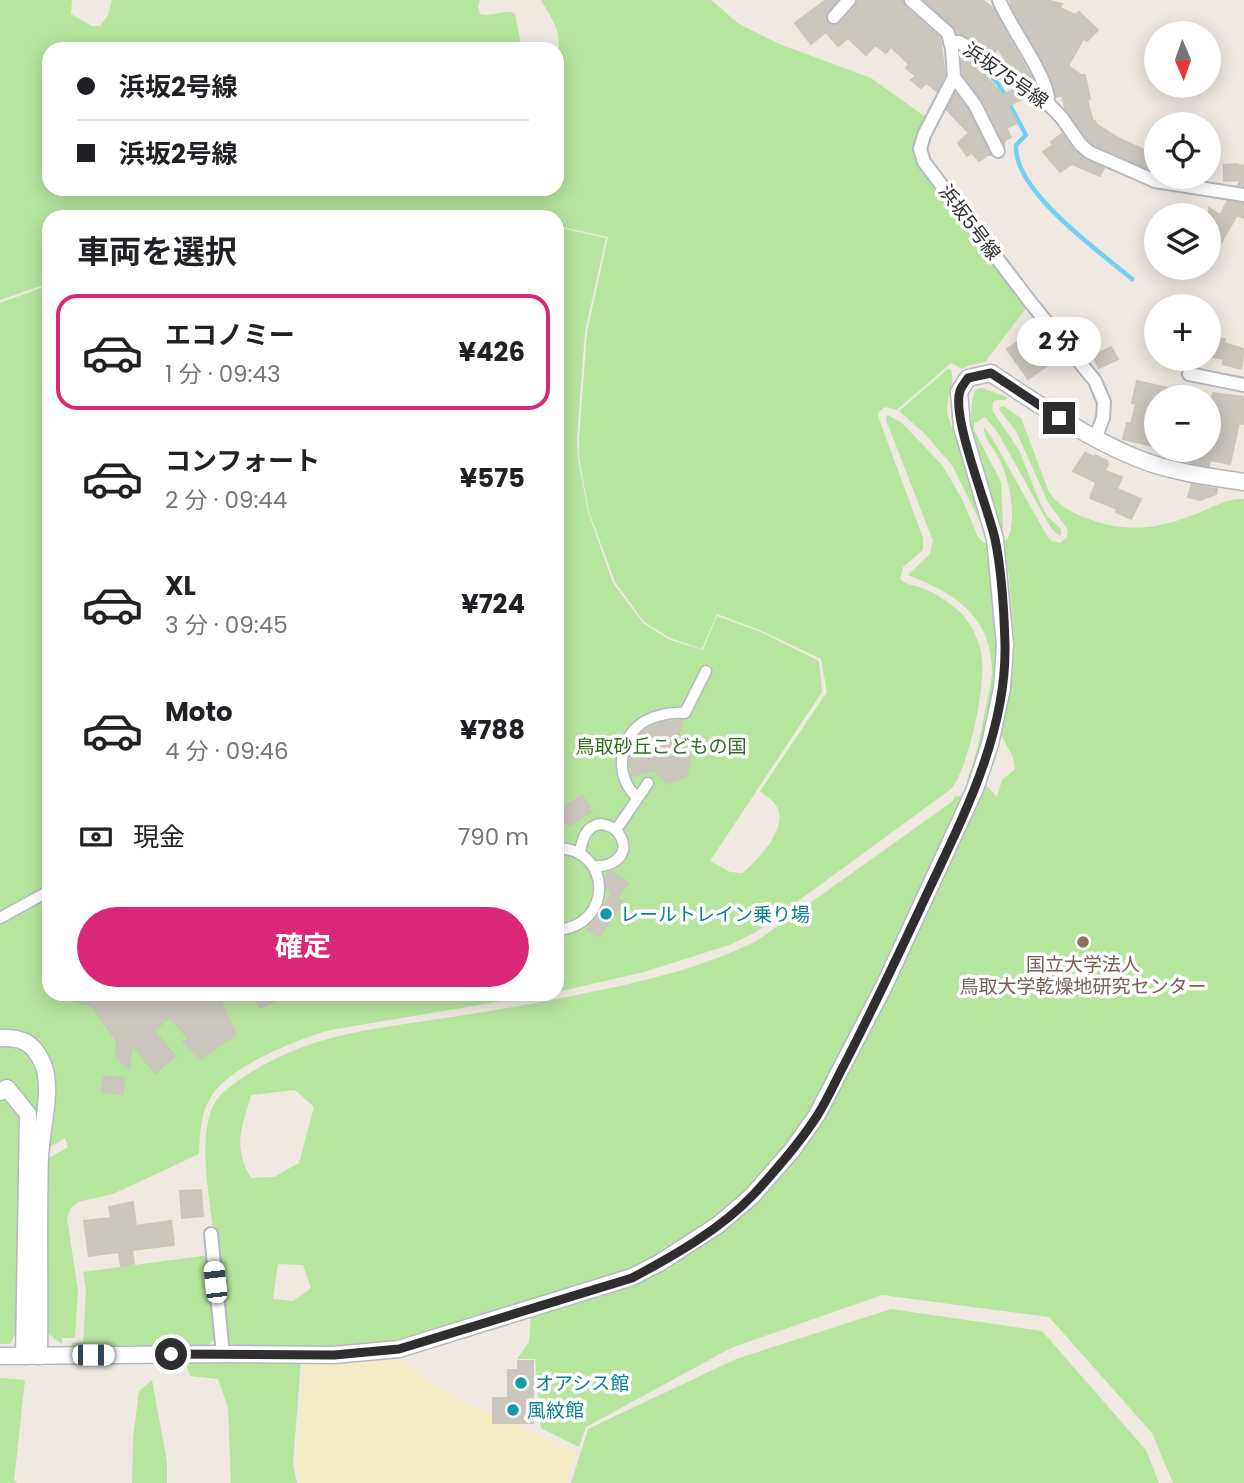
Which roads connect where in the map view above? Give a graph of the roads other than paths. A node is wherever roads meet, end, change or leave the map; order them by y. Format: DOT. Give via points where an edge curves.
graph roads {
  1 [pos="849,0"];
  2 [pos="911,0"];
  3 [pos="999,0"];
  4 [pos="834,17"];
  5 [pos="950,42"];
  6 [pos="954,77"];
  7 [pos="1048,103"];
  8 [pos="998,151"];
  9 [pos="1244,195"];
  10 [pos="1189,374"];
  11 [pos="1244,385"];
  12 [pos="1095,439"];
  13 [pos="1244,482"];
  14 [pos="706,671"];
  15 [pos="648,783"];
  16 [pos="637,797"];
  17 [pos="616,830"];
  18 [pos="564,849"];
  19 [pos="580,854"];
  20 [pos="593,866"];
  21 [pos="42,895"];
  22 [pos="0,918"];
  23 [pos="564,929"];
  24 [pos="0,1038"];
  25 [pos="0,1092"];
  26 [pos="211,1234"];
  27 [pos="223,1354"];
  28 [pos="0,1356"];
  29 [pos="32,1356"];
  1 -- 4 [label="street"];
  2 -- 5 [label="street" via="948,33"];
  3 -- 7 [label="street" via="1042,76"];
  5 -- 6 [label="street"];
  5 -- 7 [label="street, 浜坂75号線" via="968,47"];
  6 -- 8 [label="street" via="975,105"];
  6 -- 12 [label="street, 浜坂5号線" via="920,149 925,162 1095,381 1104,402"];
  7 -- 9 [label="street, 浜坂75号線" via="1089,152 1155,181"];
  10 -- 11 [label="street"];
  12 -- 13 [label="street" via="1141,460"];
  12 -- 27 [label="street" via="991,373 968,378 959,391 961,427 995,538 1000,582 1004,656 990,744 958,828 847,1060 817,1115 752,1196 718,1225 632,1278 424,1342 334,1355"];
  14 -- 16 [label="street" via="685,713 654,717 629,738 622,775"];
  15 -- 16 [label="street"];
  16 -- 17 [label="street"];
  17 -- 19 [label="street" via="604,824 590,828 582,839"];
  17 -- 20 [label="street" via="622,840 620,857 611,865"];
  18 -- 19 [label="street"];
  19 -- 20 [label="street"];
  20 -- 23 [label="street" via="600,883 598,901 589,917"];
  21 -- 22 [label="street"];
  24 -- 29 [label="street" via="23,1039 32,1045 44,1064 47,1084"];
  25 -- 29 [label="street" via="6,1088 28,1114"];
  26 -- 27 [label="street"];
  27 -- 29 [label="street"];
  28 -- 29 [label="street"];
}
